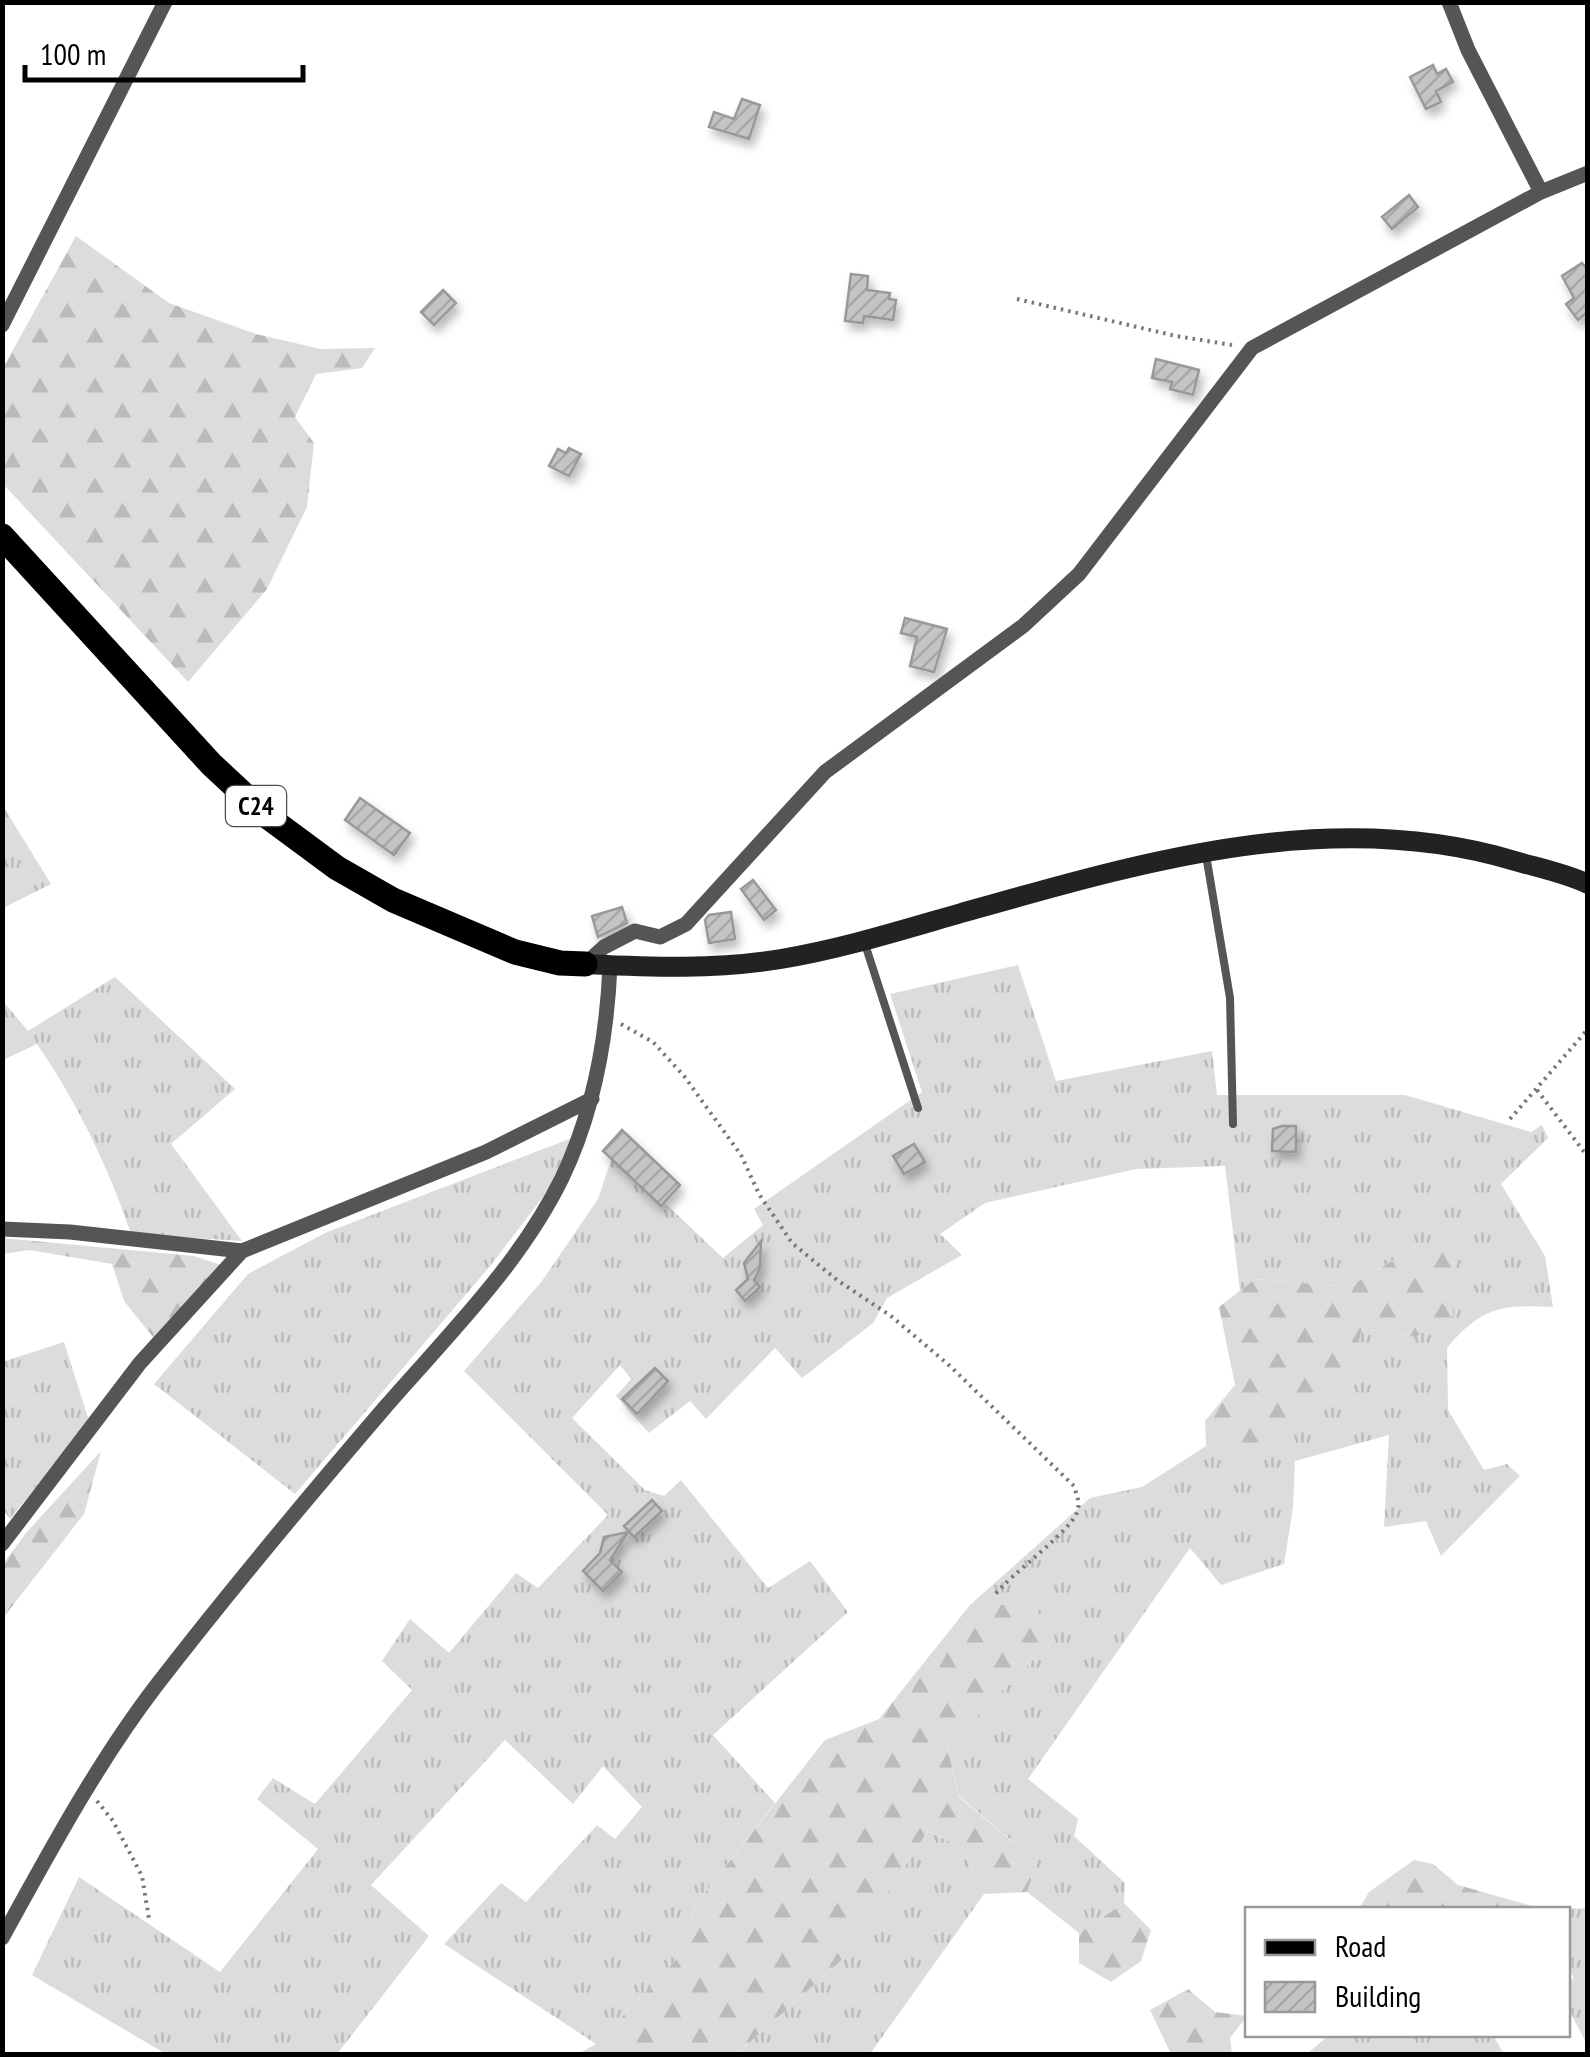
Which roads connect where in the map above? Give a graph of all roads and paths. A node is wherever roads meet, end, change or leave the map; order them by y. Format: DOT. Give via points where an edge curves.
graph roads {
  1 [pos="165,2"];
  2 [pos="1449,2"];
  3 [pos="1588,172"];
  4 [pos="1541,192"];
  5 [pos="1017,299"];
  6 [pos="2,325"];
  7 [pos="1252,348"];
  8 [pos="2,536"];
  9 [pos="1206,851"];
  10 [pos="1588,884"];
  11 [pos="864,941"];
  12 [pos="597,965"];
  13 [pos="608,1018"];
  14 [pos="1588,1029"];
  15 [pos="1537,1090"];
  16 [pos="592,1099"];
  17 [pos="918,1108"];
  18 [pos="1510,1119"];
  19 [pos="1233,1124"];
  20 [pos="1588,1157"];
  21 [pos="2,1229"];
  22 [pos="242,1251"];
  23 [pos="2,1544"];
  24 [pos="994,1596"];
  25 [pos="88,1789"];
  26 [pos="149,1918"];
  27 [pos="2,1938"];
  1 -- 6 [label="street"];
  2 -- 4 [label="street"];
  3 -- 4 [label="street"];
  4 -- 7 [label="street"];
  5 -- 7 [label="path"];
  7 -- 12 [label="street" via="1079,574 1023,626 825,772 686,924 660,938 635,931 604,947"];
  8 -- 12 [label="main road, C24" via="211,764 268,818 337,868 392,900 516,952"];
  9 -- 10 [label="main road, C24" via="1328,837 1408,838 1490,853"];
  9 -- 11 [label="main road, C24"];
  9 -- 19 [label="lane" via="1230,998"];
  11 -- 12 [label="main road, C24" via="705,969"];
  11 -- 17 [label="lane"];
  12 -- 13 [label="street"];
  13 -- 16 [label="street"];
  13 -- 24 [label="path" via="653,1042 684,1076 741,1154 792,1242 950,1366 1074,1486 1080,1505 1074,1521"];
  14 -- 15 [label="path"];
  15 -- 18 [label="path"];
  15 -- 20 [label="path"];
  16 -- 22 [label="street" via="486,1152"];
  16 -- 25 [label="street" via="562,1178 492,1284 154,1690"];
  21 -- 22 [label="street"];
  22 -- 23 [label="street" via="140,1363"];
  25 -- 26 [label="path" via="142,1876"];
  25 -- 27 [label="street"];
}
